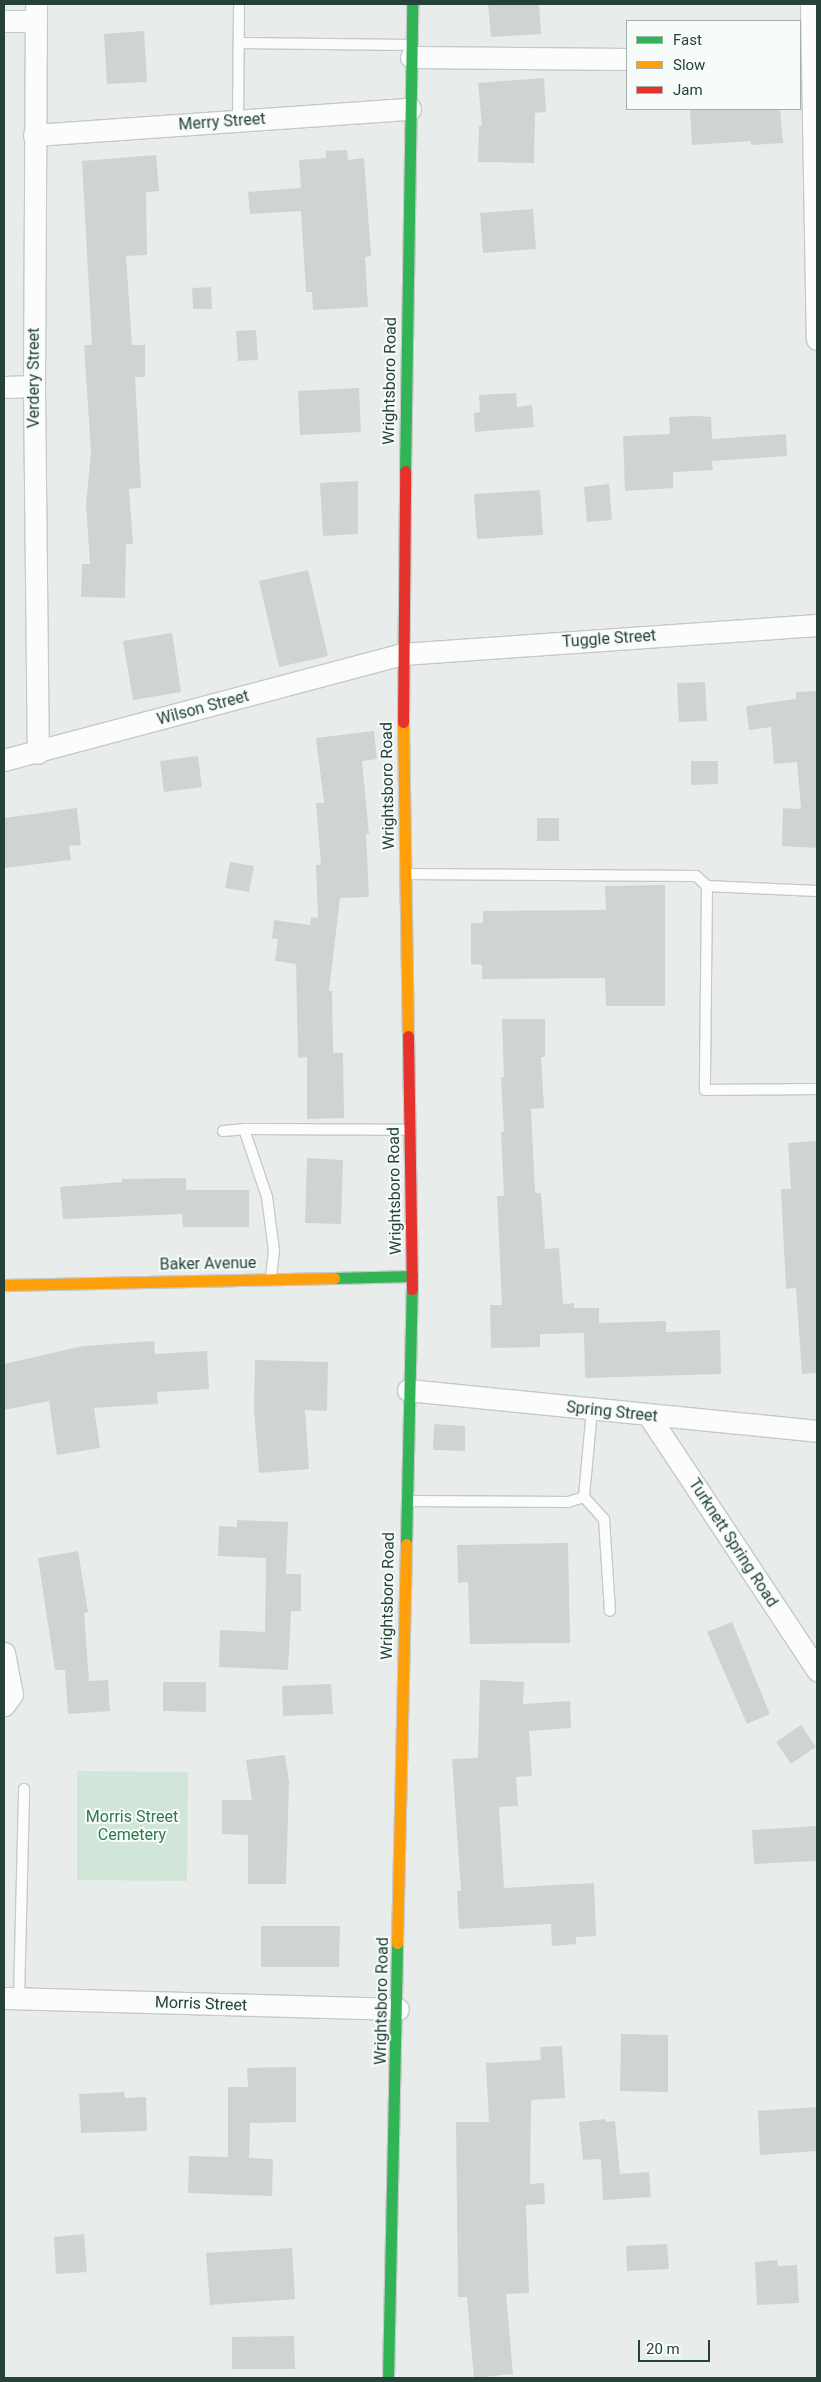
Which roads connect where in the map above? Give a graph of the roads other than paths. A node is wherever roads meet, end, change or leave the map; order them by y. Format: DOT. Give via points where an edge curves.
graph roads {
  1 [pos="239,4"];
  2 [pos="412,4"];
  3 [pos="811,4"];
  4 [pos="36,12"];
  5 [pos="4,21"];
  6 [pos="238,44"];
  7 [pos="411,51"];
  8 [pos="626,58"];
  9 [pos="805,60"];
  10 [pos="410,109"];
  11 [pos="238,121"];
  12 [pos="34,135"];
  13 [pos="817,339"];
  14 [pos="34,386"];
  15 [pos="4,387"];
  16 [pos="817,624"];
  17 [pos="402,654"];
  18 [pos="38,753"];
  19 [pos="4,760"];
  20 [pos="405,874"];
  21 [pos="707,886"];
  22 [pos="817,891"];
  23 [pos="817,1089"];
  24 [pos="244,1129"];
  25 [pos="410,1130"];
  26 [pos="223,1131"];
  27 [pos="412,1276"];
  28 [pos="271,1279"];
  29 [pos="4,1285"];
  30 [pos="408,1390"];
  31 [pos="592,1410"];
  32 [pos="649,1416"];
  33 [pos="817,1431"];
  34 [pos="584,1497"];
  35 [pos="406,1501"];
  36 [pos="610,1611"];
  37 [pos="4,1653"];
  38 [pos="817,1670"];
  39 [pos="4,1705"];
  40 [pos="24,1789"];
  41 [pos="11,1998"];
  42 [pos="398,2009"];
  43 [pos="388,2378"];
  1 -- 6 [label="lane"];
  2 -- 7 [label="main road, Wrightsboro Road"];
  3 -- 9 [label="street"];
  4 -- 5 [label="street"];
  4 -- 12 [label="street, Verdery Street"];
  6 -- 7 [label="lane"];
  6 -- 11 [label="lane"];
  7 -- 8 [label="street"];
  7 -- 10 [label="main road, Wrightsboro Road"];
  9 -- 13 [label="street"];
  10 -- 11 [label="street, Merry Street"];
  10 -- 17 [label="main road, Wrightsboro Road"];
  11 -- 12 [label="street, Merry Street"];
  12 -- 14 [label="street, Verdery Street"];
  14 -- 15 [label="street"];
  14 -- 18 [label="street, Verdery Street"];
  16 -- 17 [label="street, Tuggle Street"];
  17 -- 18 [label="street, Wilson Street"];
  17 -- 20 [label="main road, Wrightsboro Road"];
  18 -- 19 [label="street, Wilson Street"];
  20 -- 21 [label="lane" via="696,876"];
  20 -- 25 [label="main road, Wrightsboro Road"];
  21 -- 22 [label="lane"];
  21 -- 23 [label="lane" via="706,1090"];
  24 -- 25 [label="lane"];
  24 -- 26 [label="lane"];
  24 -- 28 [label="lane" via="267,1197 274,1250"];
  25 -- 27 [label="main road, Wrightsboro Road"];
  27 -- 28 [label="main road, Baker Avenue"];
  27 -- 30 [label="main road, Wrightsboro Road"];
  28 -- 29 [label="main road, Baker Avenue"];
  30 -- 31 [label="street, Spring Street"];
  30 -- 35 [label="main road, Wrightsboro Road"];
  31 -- 32 [label="street, Spring Street"];
  31 -- 34 [label="lane"];
  32 -- 33 [label="street, Spring Street"];
  32 -- 38 [label="street, Turknett Spring Road"];
  34 -- 35 [label="lane" via="568,1502"];
  34 -- 36 [label="lane" via="604,1519"];
  35 -- 42 [label="main road, Wrightsboro Road"];
  37 -- 39 [label="street" via="12,1694"];
  40 -- 41 [label="lane"];
  41 -- 42 [label="street, Morris Street"];
  42 -- 43 [label="main road, Wrightsboro Road"];
}
